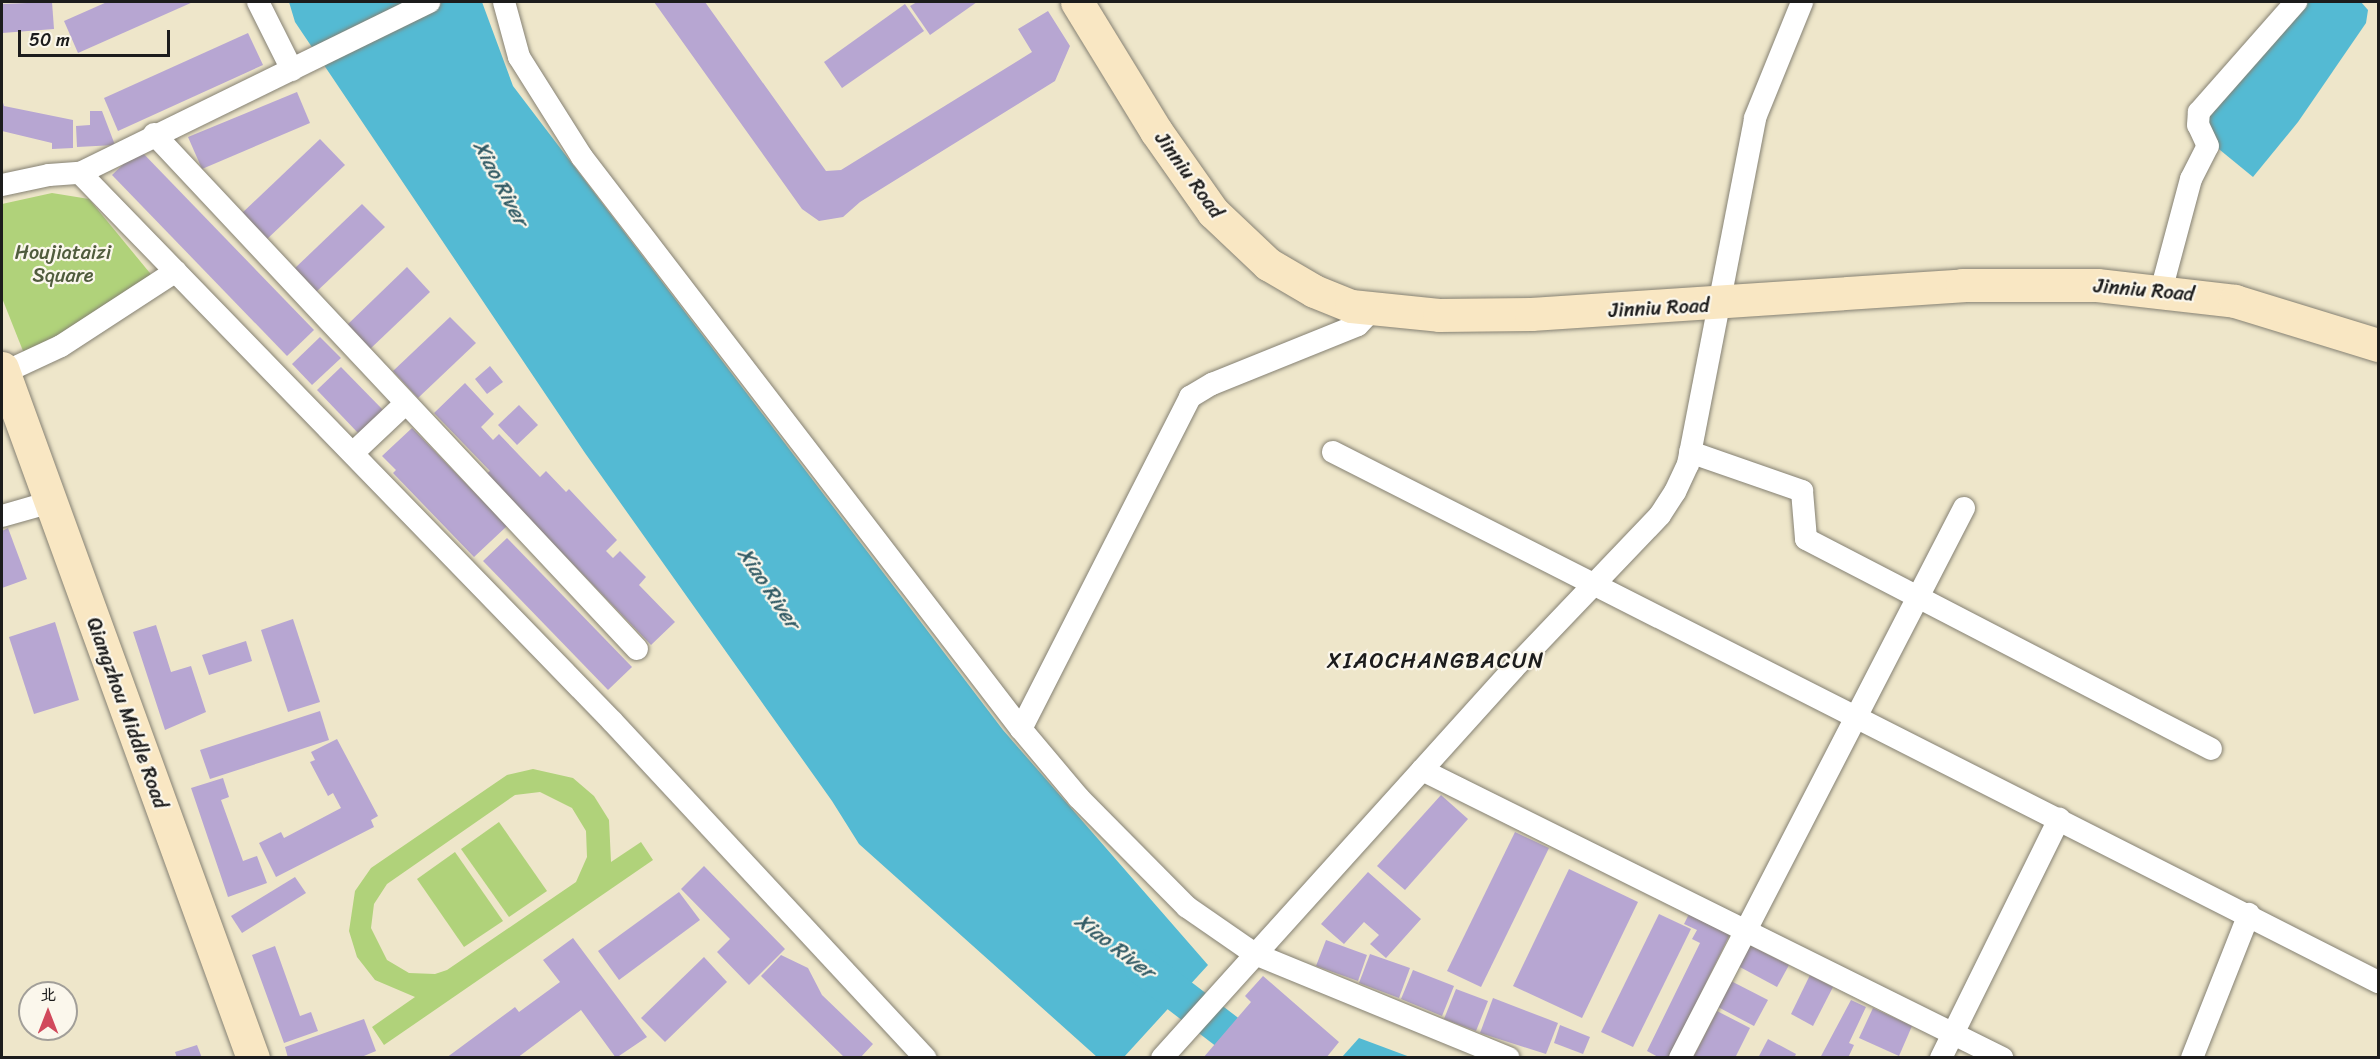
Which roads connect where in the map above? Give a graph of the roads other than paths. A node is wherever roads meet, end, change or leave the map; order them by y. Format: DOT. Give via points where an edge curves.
graph roads {
  1 [pos="258,2"];
  2 [pos="429,2"];
  3 [pos="504,2"];
  4 [pos="1077,2"];
  5 [pos="1802,2"];
  6 [pos="2296,2"];
  7 [pos="292,70"];
  8 [pos="154,134"];
  9 [pos="80,173"];
  10 [pos="2,185"];
  11 [pos="176,271"];
  12 [pos="2161,291"];
  13 [pos="1721,304"];
  14 [pos="1372,310"];
  15 [pos="2379,345"];
  16 [pos="2,371"];
  17 [pos="406,403"];
  18 [pos="2,412"];
  19 [pos="354,452"];
  20 [pos="1333,452"];
  21 [pos="1690,452"];
  22 [pos="36,506"];
  23 [pos="1964,508"];
  24 [pos="2,516"];
  25 [pos="1593,586"];
  26 [pos="1918,597"];
  27 [pos="638,649"];
  28 [pos="1856,717"];
  29 [pos="1022,729"];
  30 [pos="2211,749"];
  31 [pos="1422,770"];
  32 [pos="2059,819"];
  33 [pos="2249,914"];
  34 [pos="1746,931"];
  35 [pos="1250,959"];
  36 [pos="2379,982"];
  37 [pos="1953,1034"];
  38 [pos="237,1058"];
  39 [pos="253,1058"];
  40 [pos="925,1058"];
  41 [pos="1162,1058"];
  42 [pos="1508,1058"];
  43 [pos="1680,1058"];
  44 [pos="1941,1058"];
  45 [pos="2002,1058"];
  46 [pos="2192,1058"];
  1 -- 7 [label="street"];
  2 -- 7 [label="street"];
  3 -- 29 [label="street" via="519,57 582,157"];
  4 -- 14 [label="main road, Jinniu Road" via="1186,176 1240,240 1268,264 1314,291"];
  5 -- 13 [label="street" via="1755,118"];
  6 -- 12 [label="street" via="2199,112 2198,125 2208,146 2191,179"];
  7 -- 8 [label="street"];
  8 -- 9 [label="street"];
  8 -- 17 [label="street"];
  9 -- 10 [label="street"];
  9 -- 11 [label="street"];
  11 -- 16 [label="street" via="61,346"];
  11 -- 19 [label="street"];
  12 -- 13 [label="main road, Jinniu Road" via="2046,284 1962,285"];
  12 -- 15 [label="main road, Jinniu Road" via="2260,307"];
  13 -- 14 [label="main road, Jinniu Road" via="1531,314 1439,315"];
  13 -- 21 [label="street"];
  14 -- 29 [label="street" via="1358,325 1212,384 1190,397"];
  16 -- 39 [label="main road, Qiangzhou Middle Road"];
  17 -- 19 [label="street"];
  17 -- 27 [label="street"];
  18 -- 22 [label="main road, Qiangzhou Middle Road"];
  19 -- 40 [label="street" via="613,722"];
  20 -- 25 [label="street"];
  21 -- 25 [label="street" via="1676,492 1660,515"];
  21 -- 26 [label="street" via="1802,490 1806,539"];
  22 -- 24 [label="street"];
  22 -- 38 [label="main road, Qiangzhou Middle Road"];
  23 -- 26 [label="street"];
  25 -- 28 [label="street"];
  25 -- 31 [label="street"];
  26 -- 28 [label="street"];
  26 -- 30 [label="street"];
  28 -- 32 [label="street"];
  28 -- 34 [label="street"];
  29 -- 35 [label="street" via="1079,798 1187,907"];
  31 -- 34 [label="street"];
  31 -- 35 [label="street"];
  32 -- 33 [label="street"];
  32 -- 37 [label="street"];
  33 -- 36 [label="street"];
  33 -- 46 [label="street"];
  34 -- 37 [label="street"];
  34 -- 43 [label="street"];
  35 -- 41 [label="street"];
  35 -- 42 [label="street"];
  37 -- 44 [label="street"];
  37 -- 45 [label="street"];
}
